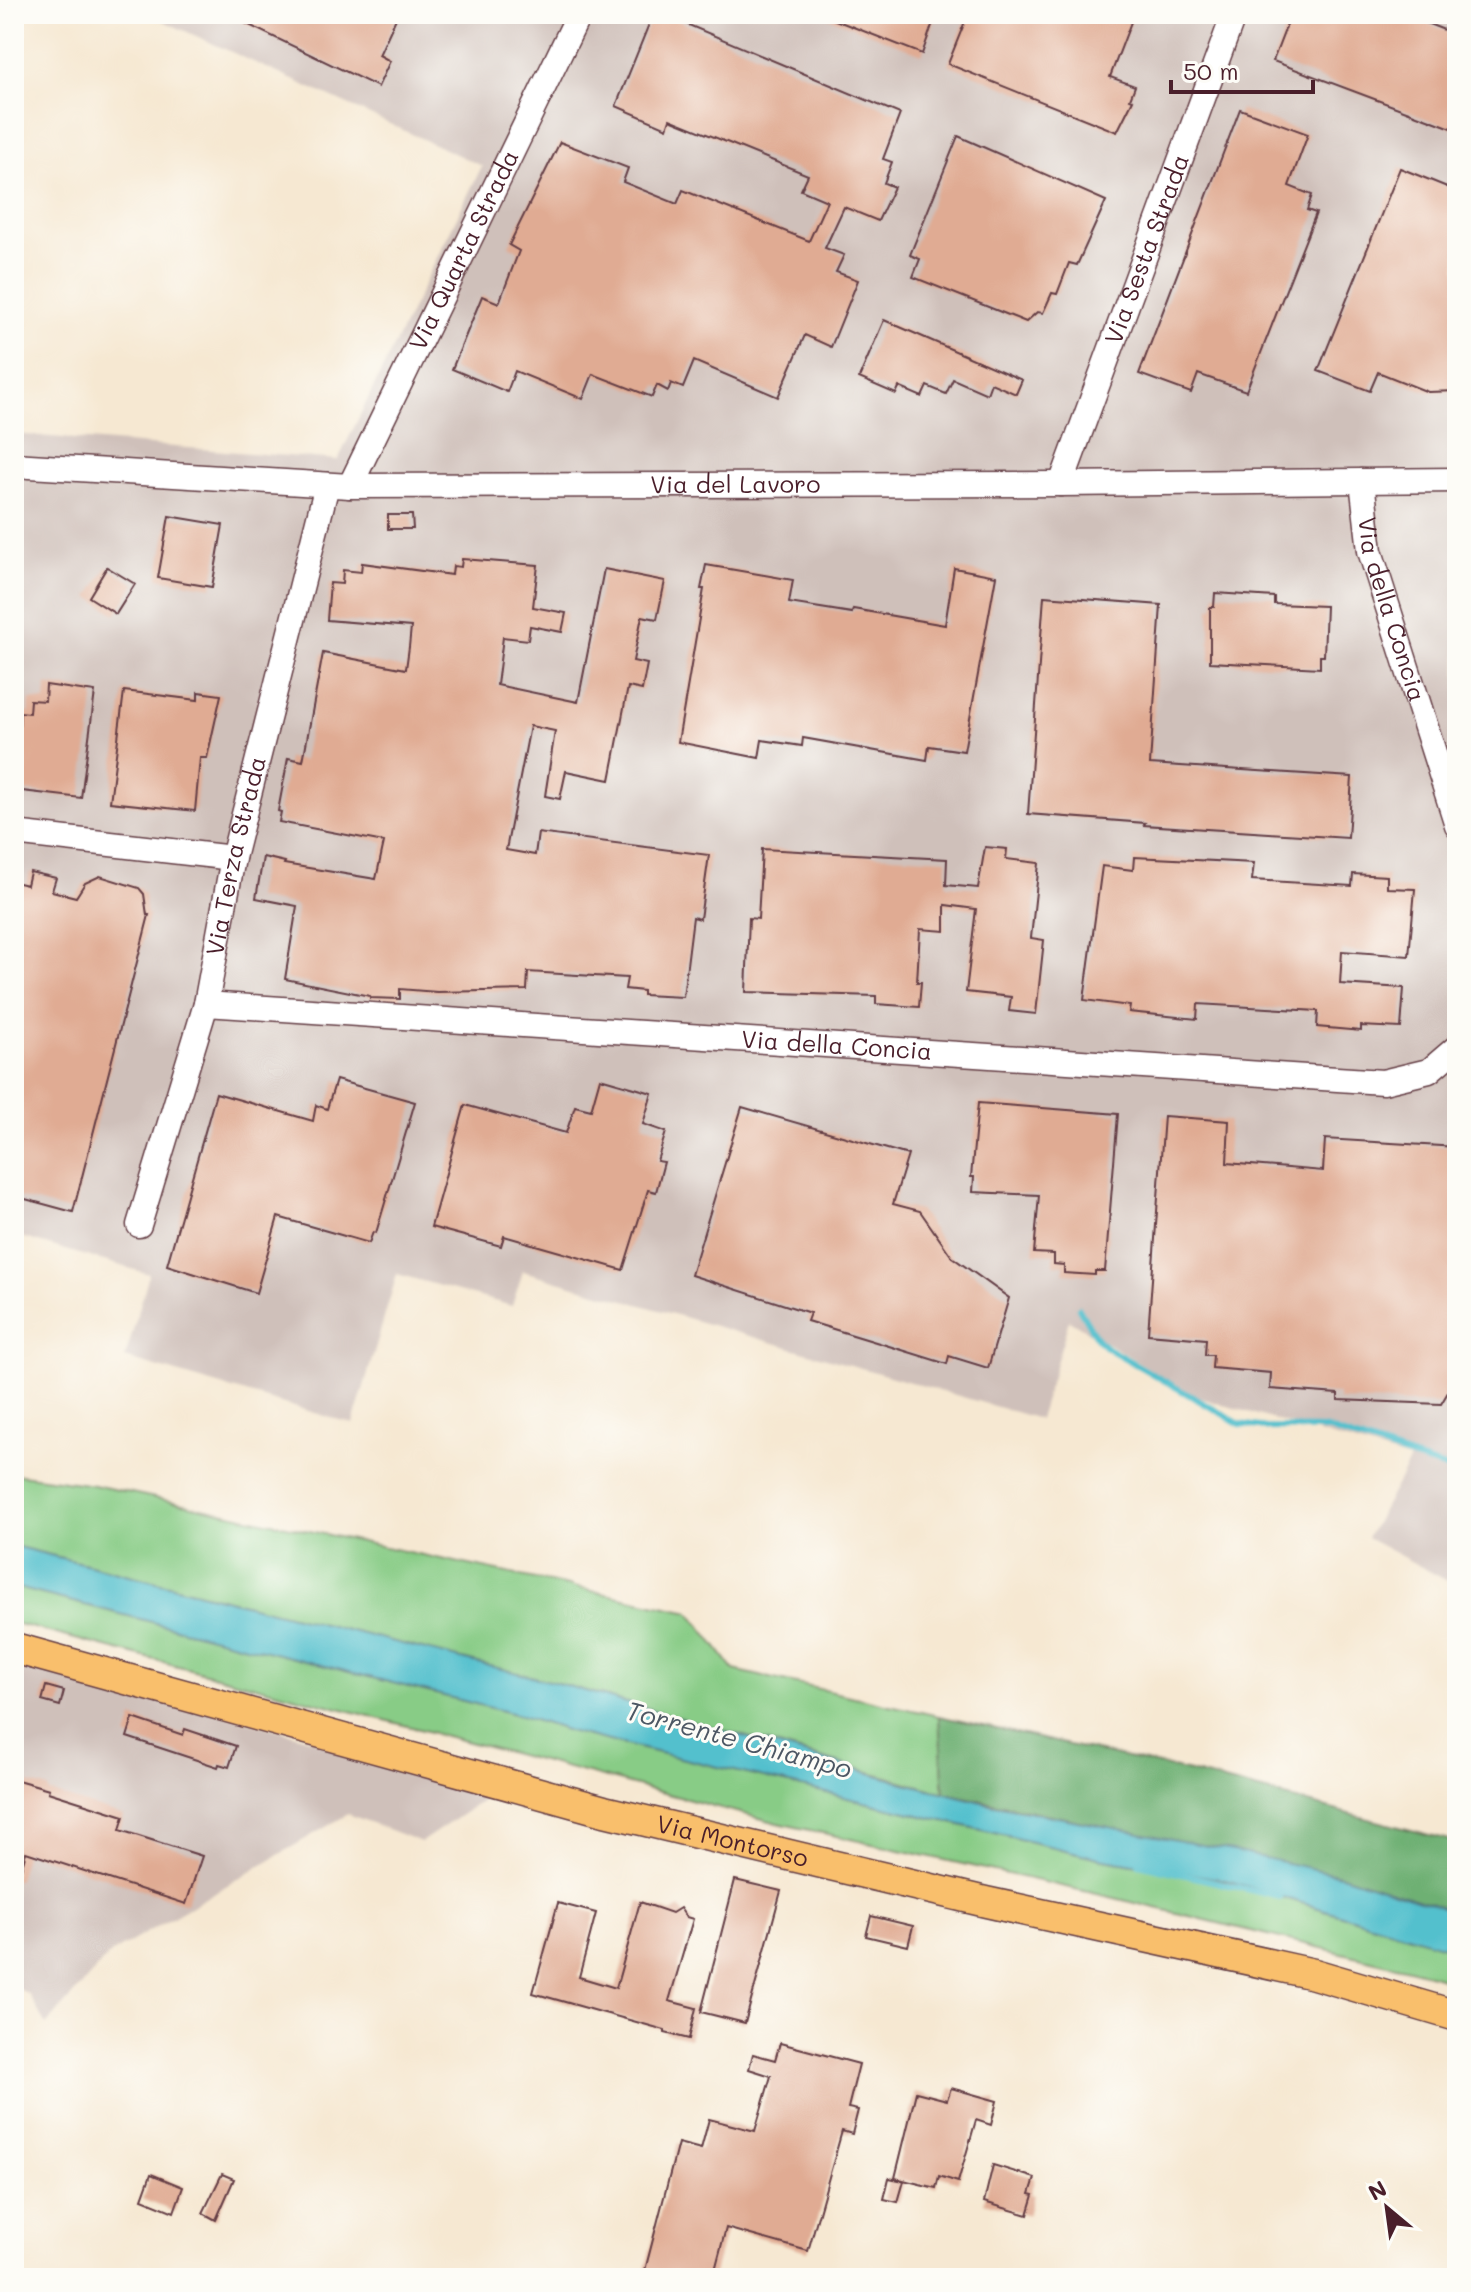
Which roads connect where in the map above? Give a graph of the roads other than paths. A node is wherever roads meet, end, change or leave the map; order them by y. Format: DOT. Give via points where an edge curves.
graph roads {
  1 [pos="579,14"];
  2 [pos="1234,14"];
  3 [pos="14,465"];
  4 [pos="1457,480"];
  5 [pos="1362,481"];
  6 [pos="1061,484"];
  7 [pos="339,486"];
  8 [pos="1457,825"];
  9 [pos="14,833"];
  10 [pos="233,858"];
  11 [pos="206,1004"];
  12 [pos="1457,1047"];
  13 [pos="139,1225"];
  14 [pos="14,1648"];
  15 [pos="1457,2016"];
  1 -- 7 [label="street, Via Quarta Strada"];
  2 -- 6 [label="street, Via Sesta Strada"];
  3 -- 7 [label="street, Via del Lavoro"];
  4 -- 5 [label="street, Via del Lavoro"];
  5 -- 6 [label="street, Via del Lavoro"];
  5 -- 8 [label="street, Via della Concia" via="1370,551"];
  6 -- 7 [label="street, Via del Lavoro"];
  7 -- 10 [label="street, Via Terza Strada"];
  9 -- 10 [label="street"];
  10 -- 11 [label="street, Via Terza Strada"];
  11 -- 12 [label="street, Via della Concia" via="1383,1082 1429,1071"];
  11 -- 13 [label="street, Via Terza Strada"];
  14 -- 15 [label="main road, Via Montorso" via="604,1811 1314,1974"];
}
